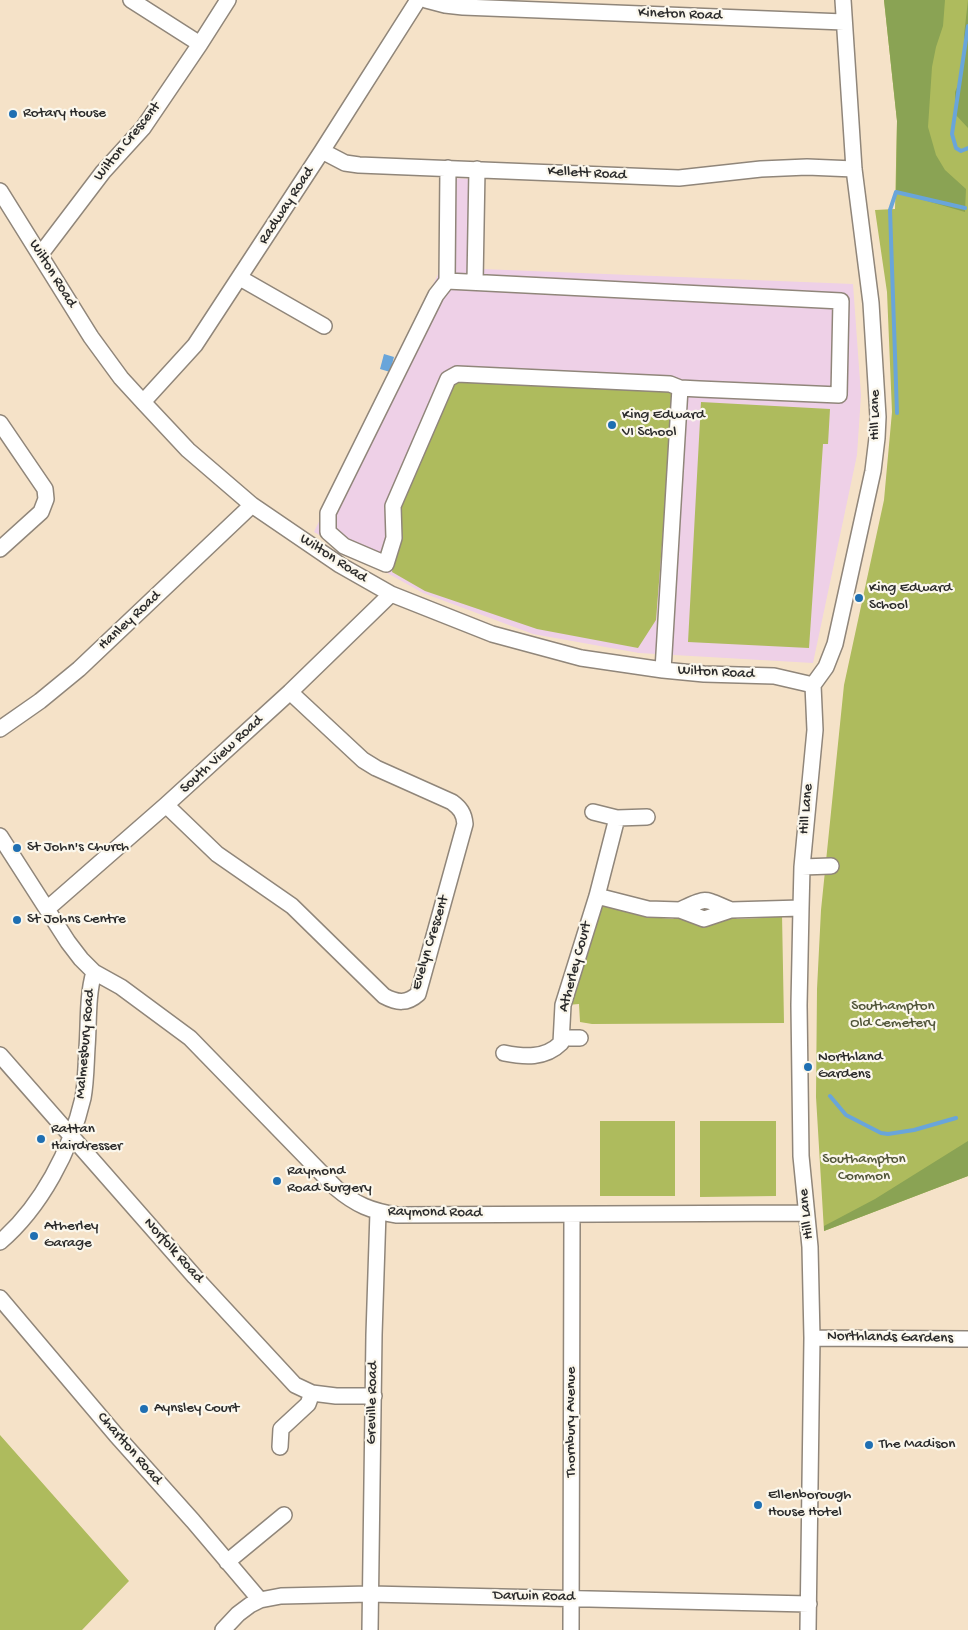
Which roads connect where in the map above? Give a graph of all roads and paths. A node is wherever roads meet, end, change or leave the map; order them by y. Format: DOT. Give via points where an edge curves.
graph roads {
  1 [pos="131,0"];
  2 [pos="228,0"];
  3 [pos="418,0"];
  4 [pos="426,0"];
  5 [pos="843,0"];
  6 [pos="844,22"];
  7 [pos="200,44"];
  8 [pos="322,151"];
  9 [pos="448,168"];
  10 [pos="476,169"];
  11 [pos="854,169"];
  12 [pos="0,191"];
  13 [pos="40,255"];
  14 [pos="240,278"];
  15 [pos="447,281"];
  16 [pos="475,282"];
  17 [pos="324,326"];
  18 [pos="680,388"];
  19 [pos="143,402"];
  20 [pos="0,423"];
  21 [pos="252,505"];
  22 [pos="0,549"];
  23 [pos="386,564"];
  24 [pos="374,584"];
  25 [pos="391,594"];
  26 [pos="663,670"];
  27 [pos="813,685"];
  28 [pos="290,692"];
  29 [pos="0,729"];
  30 [pos="166,805"];
  31 [pos="594,812"];
  32 [pos="617,818"];
  33 [pos="647,818"];
  34 [pos="0,836"];
  35 [pos="831,866"];
  36 [pos="802,867"];
  37 [pos="596,896"];
  38 [pos="801,908"];
  39 [pos="47,909"];
  40 [pos="94,972"];
  41 [pos="562,1038"];
  42 [pos="580,1038"];
  43 [pos="504,1053"];
  44 [pos="0,1055"];
  45 [pos="71,1134"];
  46 [pos="378,1212"];
  47 [pos="806,1213"];
  48 [pos="572,1215"];
  49 [pos="0,1242"];
  50 [pos="0,1298"];
  51 [pos="812,1338"];
  52 [pos="968,1339"];
  53 [pos="312,1393"];
  54 [pos="374,1396"];
  55 [pos="280,1447"];
  56 [pos="284,1515"];
  57 [pos="227,1562"];
  58 [pos="370,1594"];
  59 [pos="572,1598"];
  60 [pos="260,1600"];
  61 [pos="809,1604"];
  62 [pos="223,1630"];
  63 [pos="370,1630"];
  64 [pos="571,1630"];
  65 [pos="808,1630"];
  1 -- 7 [label="street"];
  2 -- 7 [label="street, Wilton Crescent"];
  3 -- 8 [label="street, Radway Road"];
  4 -- 6 [label="street, Kineton Road" via="463,7"];
  5 -- 6 [label="street, Hill Lane"];
  6 -- 11 [label="street, Hill Lane"];
  7 -- 13 [label="street, Wilton Crescent" via="143,128 103,172"];
  8 -- 9 [label="street, Kellett Road" via="345,163 358,165"];
  8 -- 14 [label="street, Radway Road"];
  9 -- 10 [label="street, Kellett Road"];
  9 -- 15 [label="street"];
  10 -- 11 [label="street, Kellett Road" via="679,178 760,169"];
  10 -- 16 [label="street"];
  11 -- 27 [label="street, Hill Lane" via="871,303 877,438 863,520 835,644 826,667"];
  12 -- 13 [label="street, Wilton Road"];
  13 -- 19 [label="street, Wilton Road" via="91,337"];
  14 -- 17 [label="street"];
  14 -- 19 [label="street, Radway Road" via="196,345"];
  15 -- 16 [label="street"];
  15 -- 23 [label="street" via="436,294 328,513 328,532 344,546"];
  16 -- 18 [label="street" via="841,302 839,395"];
  18 -- 23 [label="street" via="670,384 457,374 448,380 393,506 394,538"];
  18 -- 26 [label="street"];
  19 -- 21 [label="street, Wilton Road" via="188,450"];
  20 -- 22 [label="street" via="44,489 46,499 41,512"];
  21 -- 24 [label="street, Wilton Road" via="340,565"];
  21 -- 29 [label="street, Hanley Road" via="79,669"];
  23 -- 24 [label="street"];
  24 -- 25 [label="street, Wilton Road"];
  25 -- 26 [label="street, Wilton Road" via="501,637 580,658"];
  25 -- 28 [label="street, South View Road"];
  26 -- 27 [label="street, Wilton Road" via="774,676"];
  27 -- 36 [label="street, Hill Lane" via="815,730"];
  28 -- 30 [label="street, South View Road"];
  28 -- 30 [label="street, Evelyn Crescent" via="363,760 452,802 465,816 418,994 402,1002 384,996 292,906 217,854"];
  30 -- 39 [label="street, South View Road"];
  31 -- 32 [label="street"];
  32 -- 33 [label="street"];
  32 -- 37 [label="street, Atherley Court"];
  34 -- 39 [label="street"];
  35 -- 36 [label="street"];
  36 -- 38 [label="street, Hill Lane"];
  37 -- 38 [label="street" via="648,909 680,910 704,919 732,910"];
  37 -- 41 [label="street, Atherley Court" via="562,1005"];
  38 -- 47 [label="street, Hill Lane" via="800,1116"];
  39 -- 40 [label="street" via="68,942"];
  40 -- 45 [label="street, Malmesbury Road" via="89,989 83,1097"];
  40 -- 46 [label="street, Raymond Road" via="121,987 185,1034 336,1188 362,1206"];
  41 -- 42 [label="street"];
  41 -- 43 [label="street" via="556,1048 543,1054"];
  44 -- 45 [label="street, Norfolk Road"];
  45 -- 49 [label="street, Malmesbury Road" via="56,1171 24,1218"];
  45 -- 53 [label="street, Norfolk Road" via="295,1385"];
  46 -- 48 [label="street, Raymond Road" via="397,1215"];
  46 -- 54 [label="street, Greville Road"];
  47 -- 48 [label="street, Raymond Road"];
  47 -- 51 [label="street, Hill Lane"];
  48 -- 59 [label="street, Thornbury Avenue"];
  50 -- 57 [label="street, Charlton Road"];
  51 -- 52 [label="street, Northlands Gardens"];
  51 -- 61 [label="street, Hill Lane"];
  53 -- 54 [label="street, Norfolk Road"];
  53 -- 55 [label="street" via="308,1404 281,1429"];
  54 -- 58 [label="street, Greville Road"];
  56 -- 57 [label="street"];
  57 -- 60 [label="street, Charlton Road"];
  58 -- 59 [label="street, Darwin Road"];
  58 -- 60 [label="street, Darwin Road" via="281,1596"];
  58 -- 63 [label="street, Greville Road"];
  59 -- 61 [label="street, Darwin Road"];
  59 -- 64 [label="street, Thornbury Avenue"];
  60 -- 62 [label="street" via="238,1614"];
  61 -- 65 [label="street, Hill Lane"];
}
